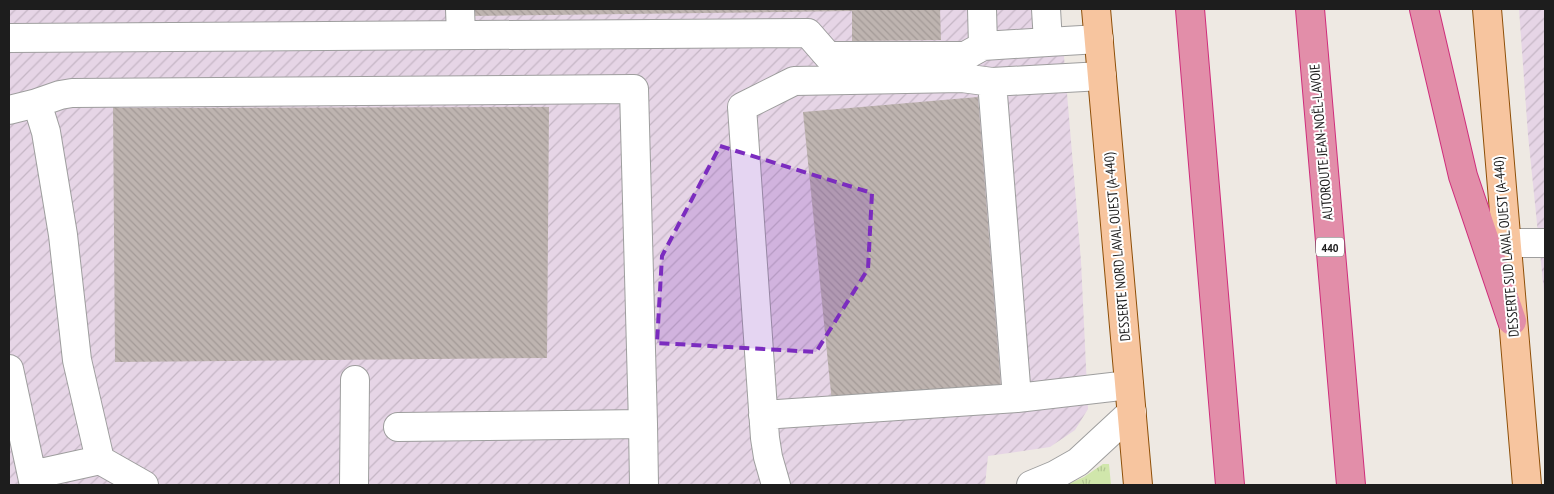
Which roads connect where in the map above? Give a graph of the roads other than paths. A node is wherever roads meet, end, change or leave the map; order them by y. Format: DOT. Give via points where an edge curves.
graph roads {
  1 [pos="982,9"];
  2 [pos="1046,9"];
  3 [pos="1096,9"];
  4 [pos="1190,9"];
  5 [pos="1310,9"];
  6 [pos="1424,9"];
  7 [pos="1487,9"];
  8 [pos="460,22"];
  9 [pos="9,38"];
  10 [pos="1099,39"];
  11 [pos="1048,42"];
  12 [pos="983,46"];
  13 [pos="1102,76"];
  14 [pos="992,82"];
  15 [pos="37,103"];
  16 [pos="9,110"];
  17 [pos="1506,242"];
  18 [pos="1545,243"];
  19 [pos="1512,321"];
  20 [pos="9,369"];
  21 [pos="355,380"];
  22 [pos="1017,398"];
  23 [pos="1130,398"];
  24 [pos="764,415"];
  25 [pos="643,424"];
  26 [pos="398,427"];
  27 [pos="100,460"];
  28 [pos="33,480"];
  29 [pos="144,485"];
  30 [pos="354,485"];
  31 [pos="644,485"];
  32 [pos="776,485"];
  33 [pos="1031,485"];
  34 [pos="1138,485"];
  35 [pos="1230,485"];
  36 [pos="1351,485"];
  37 [pos="1527,485"];
  1 -- 12 [label="street"];
  2 -- 11 [label="street"];
  3 -- 10 [label="main road, DESSERTE NORD LAVAL OUEST (A-440)"];
  4 -- 35 [label="highway"];
  5 -- 36 [label="highway, AUTOROUTE JEAN-NOËL-LAVOIE / 440"];
  6 -- 19 [label="highway" via="1463,176"];
  7 -- 17 [label="main road, DESSERTE SUD LAVAL OUEST (A-440)"];
  8 -- 9 [label="street"];
  8 -- 12 [label="street" via="808,33 828,56 966,56"];
  10 -- 11 [label="street"];
  10 -- 13 [label="main road, DESSERTE NORD LAVAL OUEST (A-440)"];
  11 -- 12 [label="street"];
  13 -- 14 [label="street"];
  13 -- 23 [label="main road, DESSERTE NORD LAVAL OUEST (A-440)"];
  14 -- 22 [label="street"];
  14 -- 24 [label="street" via="962,78 794,81 742,107"];
  15 -- 16 [label="street"];
  15 -- 25 [label="street" via="72,93 634,89"];
  15 -- 27 [label="street" via="46,132 64,235 77,360"];
  17 -- 18 [label="street"];
  17 -- 19 [label="main road, DESSERTE SUD LAVAL OUEST (A-440)"];
  19 -- 37 [label="main road, DESSERTE SUD LAVAL OUEST (A-440)"];
  20 -- 28 [label="street"];
  21 -- 30 [label="street"];
  22 -- 23 [label="street"];
  22 -- 24 [label="street"];
  23 -- 33 [label="street" via="1078,462"];
  23 -- 34 [label="main road, DESSERTE NORD LAVAL OUEST (A-440)"];
  24 -- 32 [label="street" via="768,457"];
  25 -- 26 [label="street"];
  25 -- 31 [label="street"];
  27 -- 28 [label="street"];
  27 -- 29 [label="street"];
}
